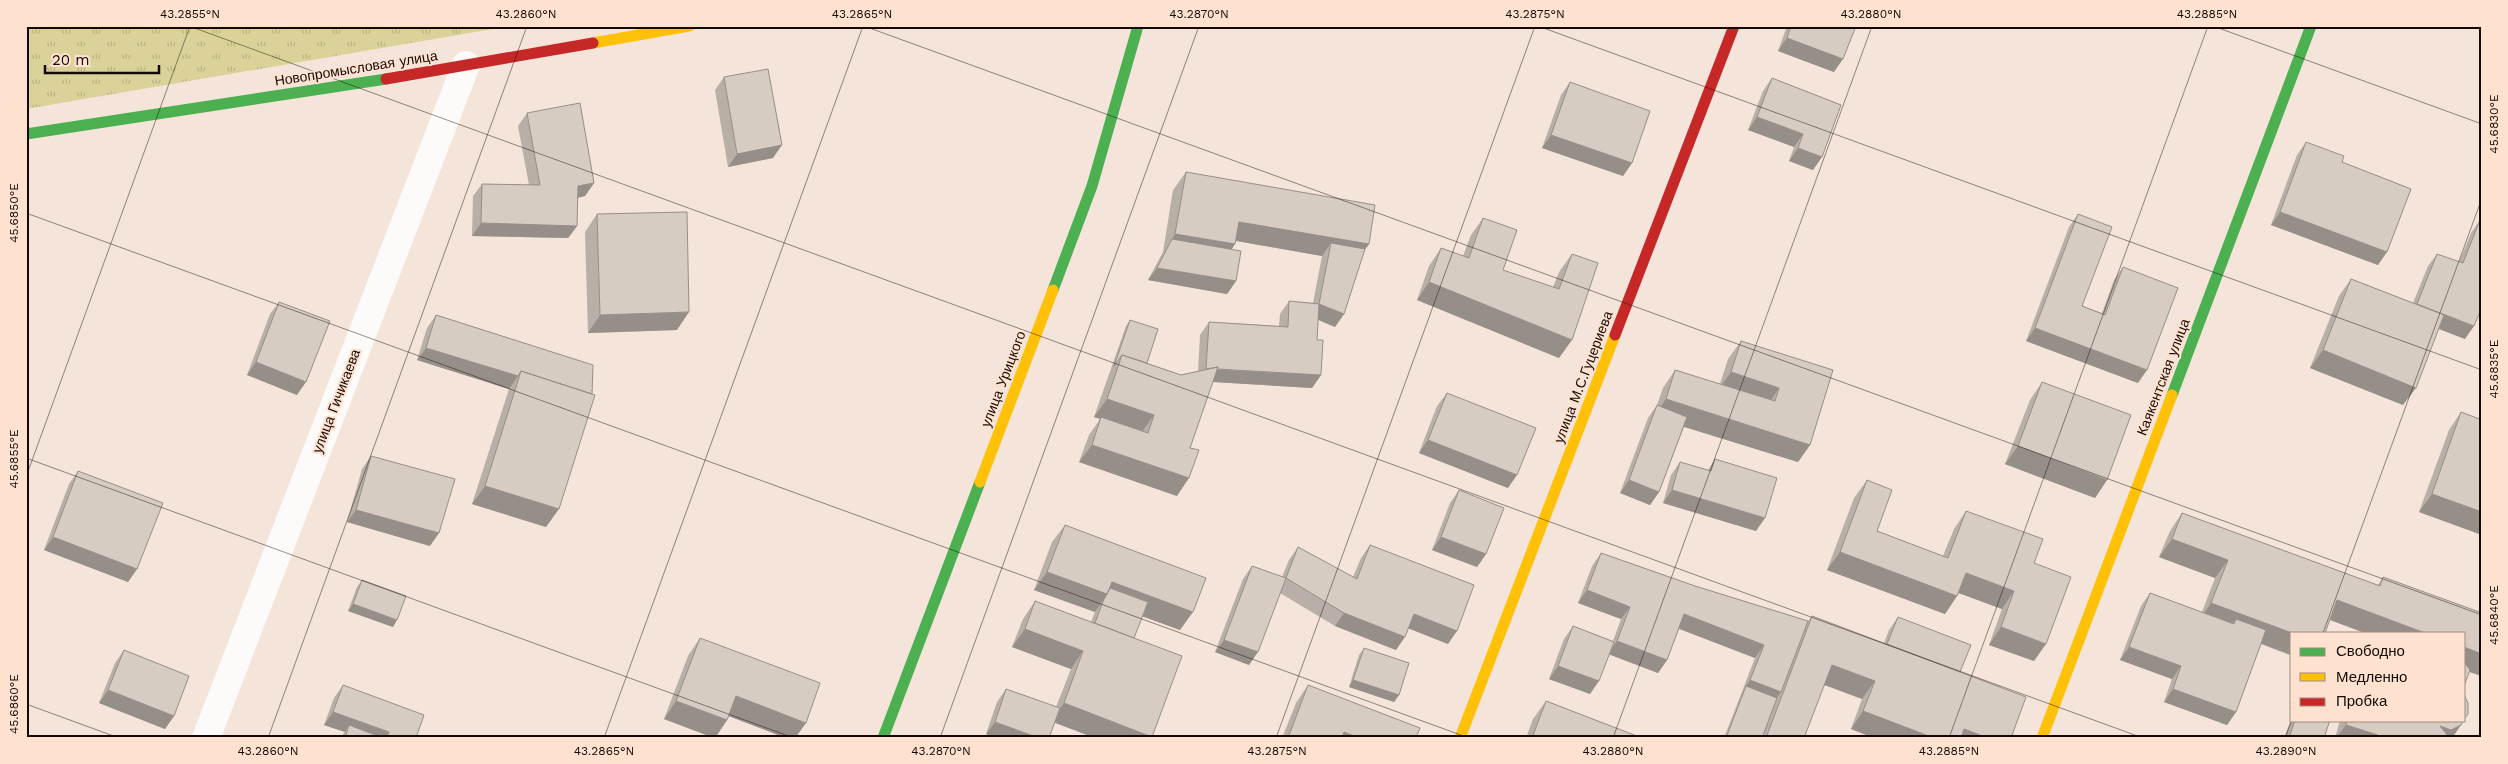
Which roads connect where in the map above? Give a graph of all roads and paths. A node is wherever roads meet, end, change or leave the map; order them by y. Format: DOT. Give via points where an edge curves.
graph roads {
  1 [pos="689,26"];
  2 [pos="1138,26"];
  3 [pos="1734,26"];
  4 [pos="2311,26"];
  5 [pos="466,65"];
  6 [pos="26,134"];
  7 [pos="206,738"];
  8 [pos="883,738"];
  9 [pos="1460,738"];
  10 [pos="2042,738"];
  1 -- 5 [label="street, Новопромысловая улица"];
  2 -- 8 [label="street, улица Урицкого" via="1092,186"];
  3 -- 9 [label="street, улица М.С.Гуцериева"];
  4 -- 10 [label="street, Каякентская улица"];
  5 -- 6 [label="street, Новопромысловая улица"];
  5 -- 7 [label="street, улица Гичикаева"];
}
